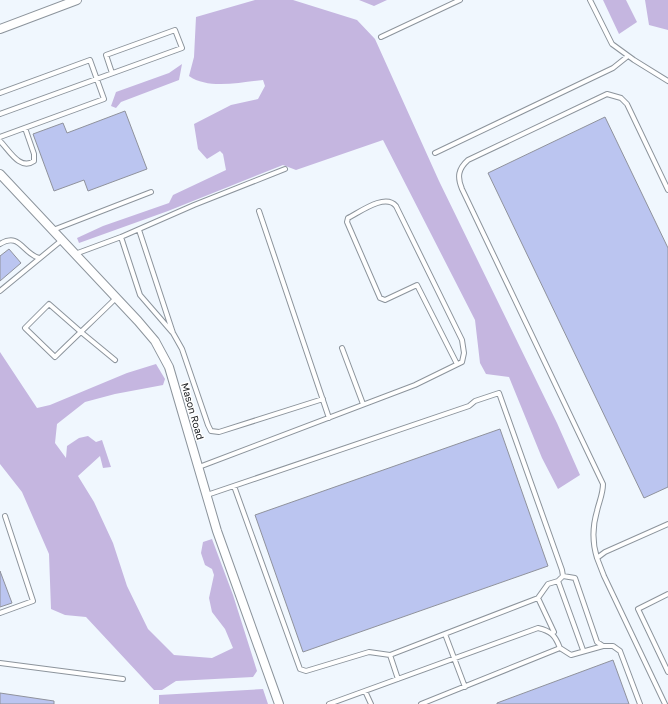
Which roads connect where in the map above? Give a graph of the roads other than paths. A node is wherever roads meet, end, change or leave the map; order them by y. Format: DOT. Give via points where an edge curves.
graph roads {
  1 [pos="77,0"];
  2 [pos="460,0"];
  3 [pos="590,0"];
  4 [pos="0,29"];
  5 [pos="381,38"];
  6 [pos="628,56"];
  7 [pos="112,73"];
  8 [pos="97,79"];
  9 [pos="668,80"];
  10 [pos="0,93"];
  11 [pos="0,114"];
  12 [pos="25,128"];
  13 [pos="0,137"];
  14 [pos="0,141"];
  15 [pos="435,153"];
  16 [pos="285,169"];
  17 [pos="0,174"];
  18 [pos="668,190"];
  19 [pos="151,192"];
  20 [pos="259,211"];
  21 [pos="138,230"];
  22 [pos="53,231"];
  23 [pos="121,237"];
  24 [pos="62,240"];
  25 [pos="0,244"];
  26 [pos="75,254"];
  27 [pos="39,258"];
  28 [pos="0,291"];
  29 [pos="116,298"];
  30 [pos="81,332"];
  31 [pos="173,333"];
  32 [pos="342,348"];
  33 [pos="115,360"];
  34 [pos="457,364"];
  35 [pos="322,399"];
  36 [pos="364,404"];
  37 [pos="329,418"];
  38 [pos="199,467"];
  39 [pos="234,486"];
  40 [pos="207,495"];
  41 [pos="6,516"];
  42 [pos="668,524"];
  43 [pos="597,558"];
  44 [pos="563,576"];
  45 [pos="558,581"];
  46 [pos="668,594"];
  47 [pos="538,598"];
  48 [pos="0,613"];
  49 [pos="445,634"];
  50 [pos="556,637"];
  51 [pos="603,646"];
  52 [pos="560,648"];
  53 [pos="583,650"];
  54 [pos="390,655"];
  55 [pos="454,658"];
  56 [pos="0,663"];
  57 [pos="668,672"];
  58 [pos="123,679"];
  59 [pos="398,679"];
  60 [pos="465,687"];
  61 [pos="365,691"];
  62 [pos="279,704"];
  63 [pos="329,704"];
  64 [pos="371,704"];
  65 [pos="421,704"];
  66 [pos="640,704"];
  67 [pos="665,704"];
  1 -- 4 [label="street"];
  2 -- 5 [label="lane"];
  3 -- 6 [label="lane" via="609,39 616,48"];
  6 -- 9 [label="lane"];
  6 -- 15 [label="lane" via="614,68"];
  7 -- 7 [label="lane" via="182,48 175,30 106,55"];
  7 -- 8 [label="lane"];
  8 -- 10 [label="lane" via="90,60"];
  8 -- 11 [label="lane"];
  8 -- 12 [label="lane" via="104,99"];
  12 -- 13 [label="lane"];
  12 -- 14 [label="lane" via="34,154 34,161 29,164 24,165 18,161"];
  16 -- 21 [label="lane"];
  17 -- 22 [label="street, Mason Road"];
  18 -- 43 [label="lane" via="627,104 622,98 607,94 468,160 459,172 462,189 603,484 593,530"];
  19 -- 22 [label="lane"];
  20 -- 35 [label="lane"];
  21 -- 23 [label="lane"];
  21 -- 31 [label="lane"];
  22 -- 24 [label="street, Mason Road"];
  23 -- 26 [label="lane"];
  23 -- 31 [label="lane" via="140,295"];
  24 -- 26 [label="street, Mason Road"];
  24 -- 27 [label="lane"];
  25 -- 27 [label="lane" via="7,239 13,240 20,243 32,256"];
  26 -- 29 [label="street, Mason Road"];
  27 -- 28 [label="lane"];
  29 -- 30 [label="lane"];
  29 -- 38 [label="street, Mason Road" via="155,341 169,367"];
  30 -- 30 [label="lane" via="55,357 25,328 49,304"];
  30 -- 33 [label="lane"];
  31 -- 35 [label="lane" via="182,348 212,431 219,432"];
  32 -- 36 [label="lane"];
  34 -- 34 [label="lane" via="462,362 464,353 462,340 396,206 382,202 348,218 348,225 380,298 390,298 417,285"];
  34 -- 36 [label="lane" via="415,385"];
  35 -- 37 [label="lane"];
  36 -- 37 [label="lane"];
  37 -- 38 [label="lane"];
  38 -- 40 [label="street, Mason Road"];
  39 -- 40 [label="lane"];
  39 -- 44 [label="lane" via="469,406 475,401 499,393"];
  39 -- 54 [label="lane" via="300,669 306,671 369,652"];
  40 -- 62 [label="street, Mason Road" via="217,531"];
  41 -- 48 [label="lane" via="33,601"];
  42 -- 43 [label="lane"];
  43 -- 67 [label="lane"];
  44 -- 45 [label="lane"];
  44 -- 51 [label="lane" via="575,578 597,642"];
  45 -- 47 [label="lane" via="548,584"];
  45 -- 53 [label="lane"];
  46 -- 57 [label="lane" via="638,609"];
  47 -- 49 [label="lane"];
  47 -- 50 [label="lane"];
  49 -- 54 [label="lane"];
  49 -- 55 [label="lane"];
  50 -- 52 [label="lane"];
  50 -- 55 [label="lane" via="550,630 538,628"];
  51 -- 53 [label="lane"];
  51 -- 66 [label="lane" via="613,646 620,651"];
  52 -- 53 [label="lane" via="571,655"];
  52 -- 60 [label="lane"];
  54 -- 59 [label="lane"];
  55 -- 59 [label="lane"];
  55 -- 60 [label="lane"];
  56 -- 58 [label="lane"];
  59 -- 61 [label="lane"];
  60 -- 65 [label="lane"];
  61 -- 63 [label="lane"];
  61 -- 64 [label="lane"];
}
